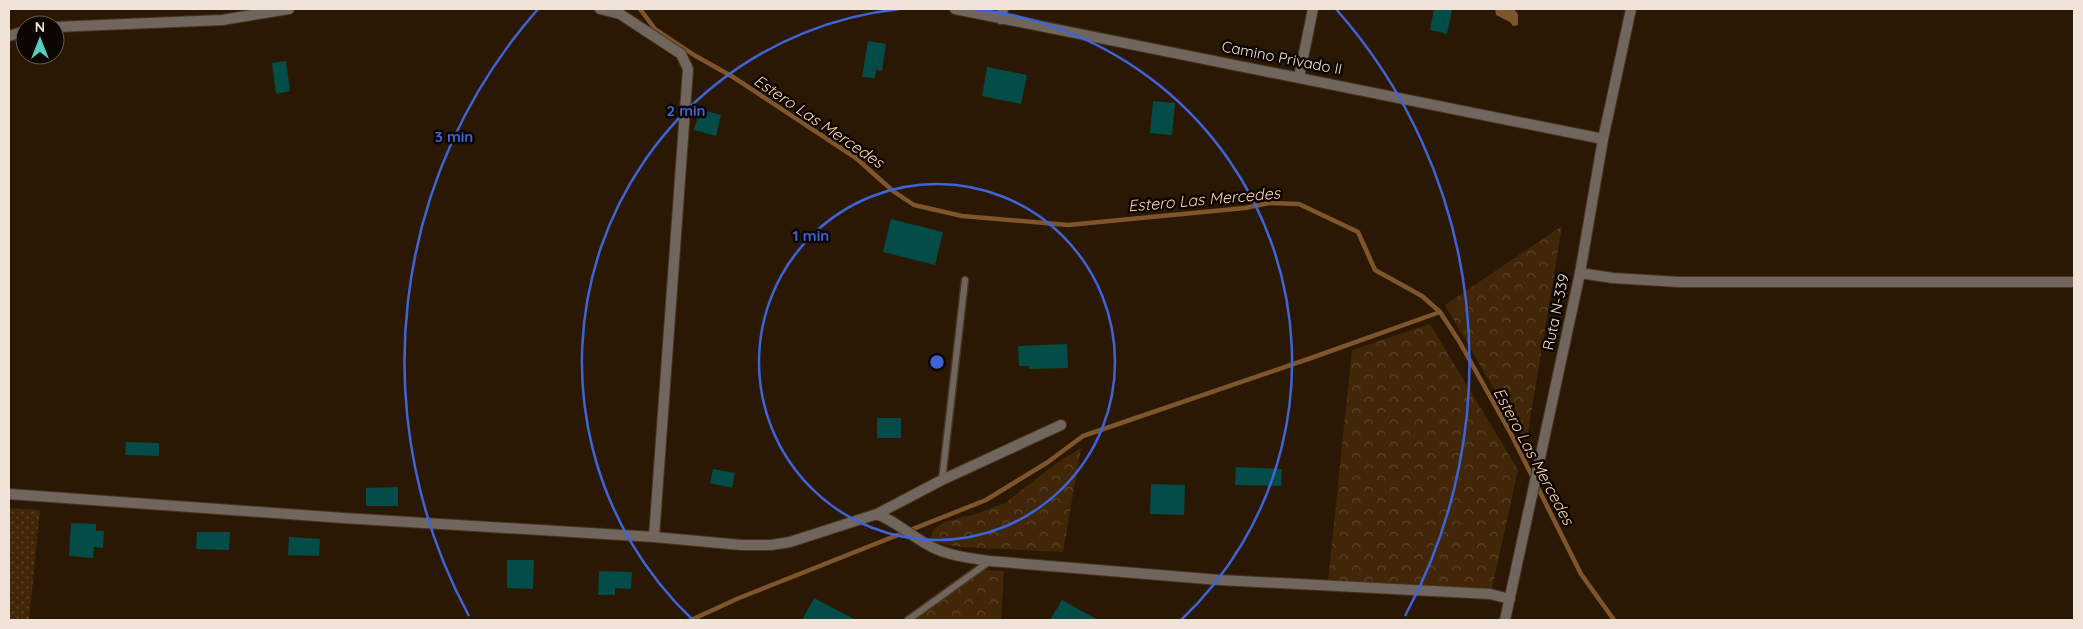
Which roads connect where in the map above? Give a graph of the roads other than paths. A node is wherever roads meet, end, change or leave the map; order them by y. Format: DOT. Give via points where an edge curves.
graph roads {
  1 [pos="289,9"];
  2 [pos="600,9"];
  3 [pos="954,9"];
  4 [pos="1313,9"];
  5 [pos="1631,9"];
  6 [pos="1002,14"];
  7 [pos="65,28"];
  8 [pos="1299,77"];
  9 [pos="1603,139"];
  10 [pos="1580,273"];
  11 [pos="965,280"];
  12 [pos="2074,282"];
  13 [pos="1062,425"];
  14 [pos="942,480"];
  15 [pos="9,494"];
  16 [pos="876,514"];
  17 [pos="654,536"];
  18 [pos="990,561"];
  19 [pos="1510,599"];
  20 [pos="908,620"];
  21 [pos="1505,620"];
  1 -- 7 [label="street" via="222,20"];
  2 -- 17 [label="street" via="620,14 681,54 688,69"];
  3 -- 6 [label="street, Camino Privado II"];
  4 -- 8 [label="street"];
  5 -- 9 [label="street, Ruta N-339"];
  6 -- 8 [label="street, Camino Privado II"];
  8 -- 9 [label="street, Camino Privado II"];
  9 -- 10 [label="street, Ruta N-339"];
  10 -- 12 [label="street" via="1678,282"];
  10 -- 19 [label="street, Ruta N-339"];
  11 -- 14 [label="lane"];
  13 -- 14 [label="street"];
  14 -- 16 [label="street"];
  15 -- 17 [label="street"];
  16 -- 17 [label="street" via="790,542 771,545"];
  16 -- 18 [label="street" via="891,519 930,546 958,556"];
  18 -- 19 [label="street" via="1220,580 1490,594"];
  18 -- 20 [label="lane"];
  19 -- 21 [label="street, Ruta N-339"];
}
